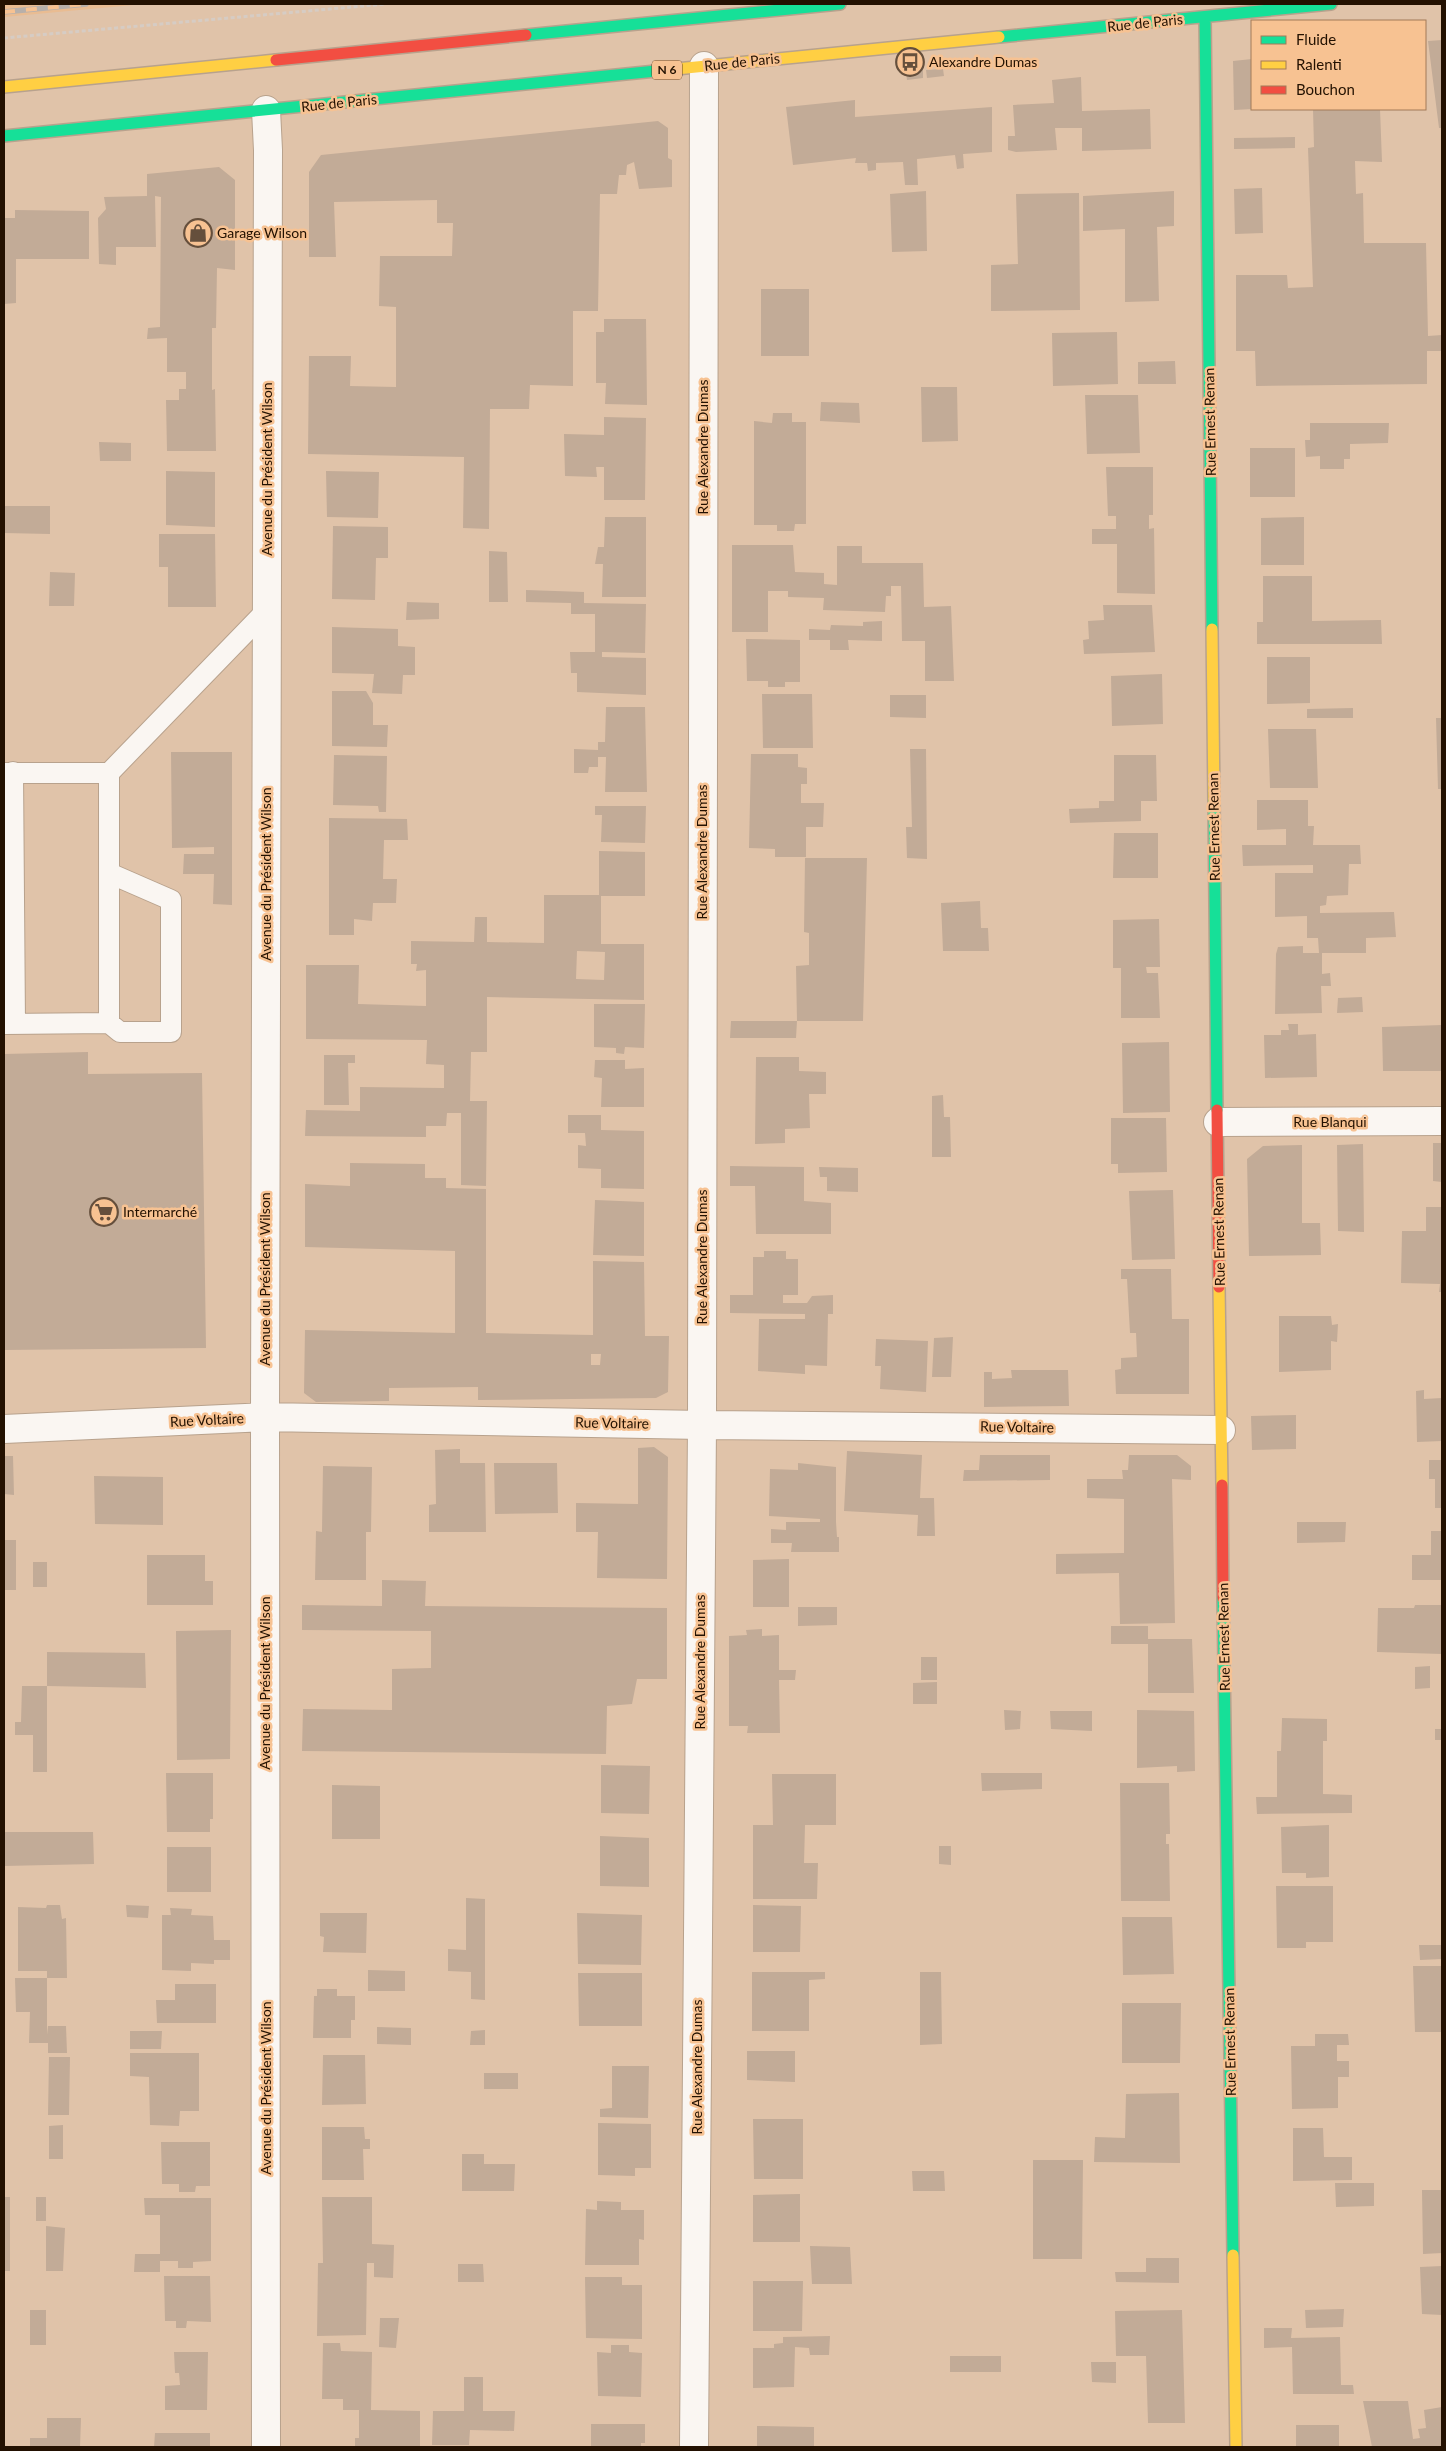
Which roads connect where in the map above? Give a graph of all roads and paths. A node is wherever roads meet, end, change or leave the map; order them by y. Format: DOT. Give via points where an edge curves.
graph roads {
  1 [pos="386,4"];
  2 [pos="840,4"];
  3 [pos="1331,4"];
  4 [pos="1205,17"];
  5 [pos="4,38"];
  6 [pos="704,66"];
  7 [pos="4,87"];
  8 [pos="266,110"];
  9 [pos="4,136"];
  10 [pos="267,610"];
  11 [pos="8,773"];
  12 [pos="109,774"];
  13 [pos="109,873"];
  14 [pos="109,1023"];
  15 [pos="10,1024"];
  16 [pos="1442,1121"];
  17 [pos="1218,1122"];
  18 [pos="265,1417"];
  19 [pos="702,1425"];
  20 [pos="4,1429"];
  21 [pos="1221,1430"];
  22 [pos="266,2447"];
  23 [pos="694,2447"];
  24 [pos="1236,2447"];
  1 -- 5 [label="path"];
  2 -- 7 [label="street"];
  3 -- 4 [label="street, Rue de Paris / N 6"];
  4 -- 6 [label="street, Rue de Paris / N 6"];
  4 -- 17 [label="street, Rue Ernest Renan"];
  6 -- 8 [label="street, Rue de Paris / N 6"];
  6 -- 19 [label="street, Rue Alexandre Dumas"];
  8 -- 9 [label="street, Rue de Paris / N 6"];
  8 -- 10 [label="street, Avenue du Président Wilson"];
  10 -- 12 [label="lane"];
  10 -- 18 [label="street, Avenue du Président Wilson"];
  11 -- 12 [label="lane"];
  11 -- 15 [label="lane"];
  12 -- 13 [label="lane"];
  13 -- 14 [label="lane"];
  13 -- 14 [label="lane" via="172,900 171,1032 120,1032"];
  14 -- 15 [label="lane"];
  16 -- 17 [label="street, Rue Blanqui"];
  17 -- 21 [label="street, Rue Ernest Renan"];
  18 -- 19 [label="street, Rue Voltaire"];
  18 -- 20 [label="street, Rue Voltaire"];
  18 -- 22 [label="street, Avenue du Président Wilson"];
  19 -- 21 [label="street, Rue Voltaire"];
  19 -- 23 [label="street, Rue Alexandre Dumas"];
  21 -- 24 [label="street, Rue Ernest Renan"];
}
